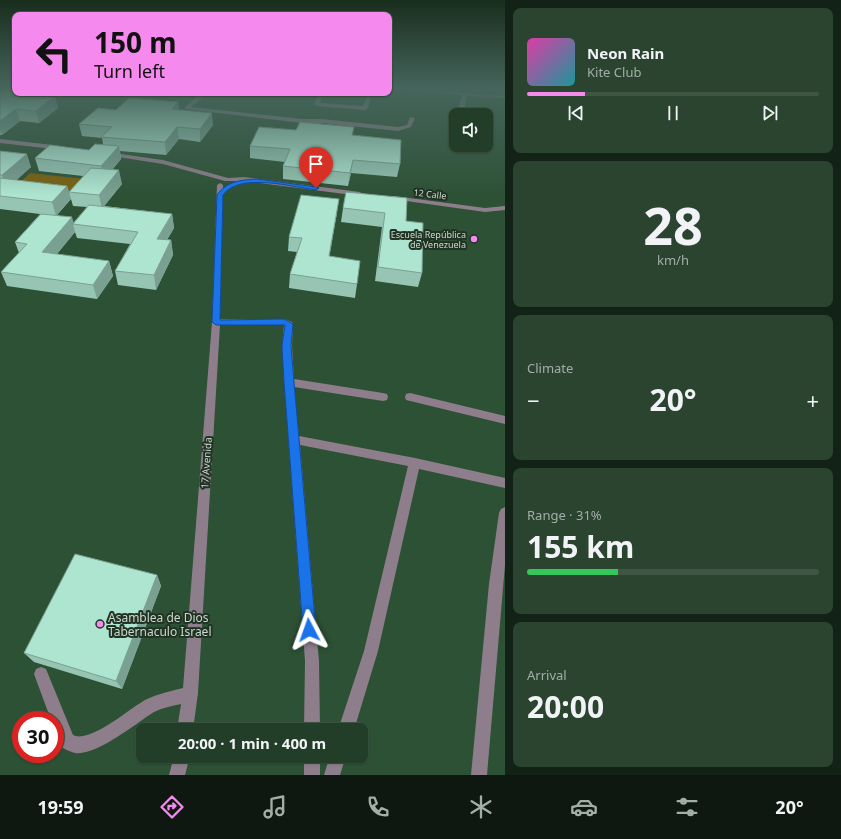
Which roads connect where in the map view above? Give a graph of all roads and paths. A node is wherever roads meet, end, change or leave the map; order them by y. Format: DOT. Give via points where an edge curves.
graph roads {
  1 [pos="376,124"];
  2 [pos="410,124"];
  3 [pos="0,141"];
  4 [pos="70,149"];
  5 [pos="102,153"];
  6 [pos="225,184"];
  7 [pos="370,195"];
  8 [pos="386,197"];
  9 [pos="505,208"];
  10 [pos="216,322"];
  11 [pos="289,382"];
  12 [pos="410,397"];
  13 [pos="382,398"];
  14 [pos="505,420"];
  15 [pos="295,440"];
  16 [pos="415,463"];
  17 [pos="505,483"];
  18 [pos="505,513"];
  19 [pos="40,674"];
  20 [pos="190,693"];
  21 [pos="186,723"];
  22 [pos="312,723"];
  23 [pos="348,723"];
  24 [pos="180,763"];
  25 [pos="312,763"];
  26 [pos="336,763"];
  27 [pos="177,775"];
  28 [pos="312,775"];
  29 [pos="332,775"];
  30 [pos="479,775"];
  1 -- 2 [label="street" via="398,129"];
  3 -- 4 [label="street"];
  5 -- 6 [label="street" via="163,162 195,170"];
  6 -- 7 [label="street" via="257,180"];
  6 -- 10 [label="street, 17 Avenida"];
  8 -- 9 [label="street, 12 Calle" via="485,210"];
  10 -- 11 [label="street" via="289,324"];
  10 -- 20 [label="street, 17 Avenida"];
  11 -- 13 [label="street"];
  11 -- 15 [label="street"];
  12 -- 14 [label="street"];
  15 -- 16 [label="street"];
  15 -- 22 [label="street" via="312,661"];
  16 -- 17 [label="street"];
  16 -- 23 [label="street" via="371,651"];
  18 -- 30 [label="street"];
  19 -- 20 [label="street" via="67,741 75,745 87,744 152,705"];
  20 -- 21 [label="street, 17 Avenida"];
  24 -- 27 [label="street"];
  25 -- 28 [label="street"];
  26 -- 29 [label="street"];
}
